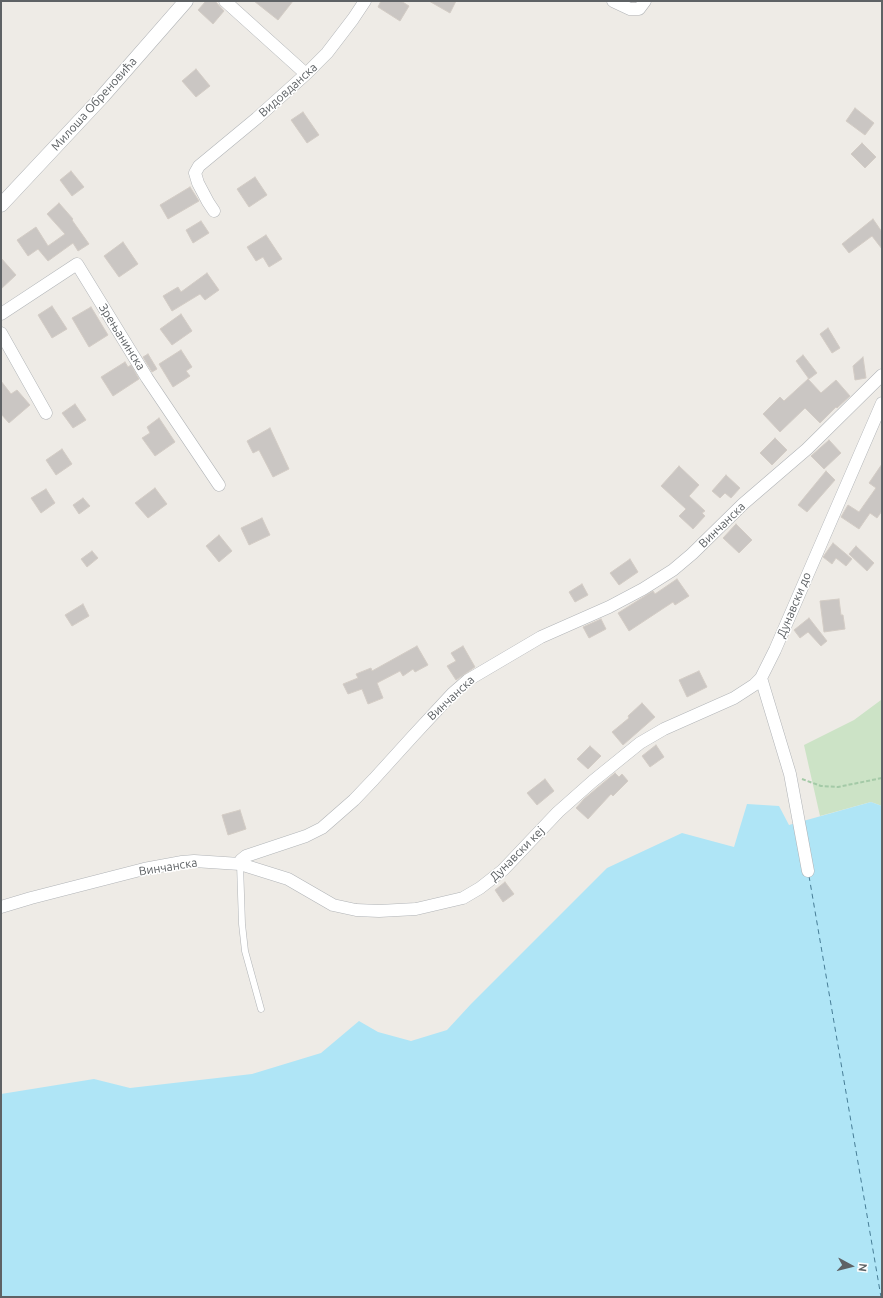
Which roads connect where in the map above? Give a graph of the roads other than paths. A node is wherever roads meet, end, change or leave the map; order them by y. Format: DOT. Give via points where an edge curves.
graph roads {
  1 [pos="186,1"];
  2 [pos="225,1"];
  3 [pos="365,1"];
  4 [pos="613,1"];
  5 [pos="646,1"];
  6 [pos="306,74"];
  7 [pos="1,205"];
  8 [pos="214,211"];
  9 [pos="1,314"];
  10 [pos="1,333"];
  11 [pos="882,375"];
  12 [pos="882,403"];
  13 [pos="46,413"];
  14 [pos="219,485"];
  15 [pos="761,678"];
  16 [pos="240,864"];
  17 [pos="808,871"];
  18 [pos="1,908"];
  19 [pos="261,1009"];
  1 -- 7 [label="street, Милоша Обреновића" via="102,97"];
  2 -- 6 [label="street"];
  3 -- 6 [label="street, Видовданска" via="328,53"];
  4 -- 5 [label="street" via="639,10"];
  6 -- 8 [label="street, Видовданска" via="199,166 195,173 198,183"];
  9 -- 14 [label="street, Зрењанинска" via="77,264 147,378"];
  10 -- 13 [label="street"];
  11 -- 16 [label="street, Винчанска" via="807,449 672,570 622,600 541,637 468,680 412,736 354,800 322,828 246,856"];
  12 -- 15 [label="street, Дунавски до"];
  15 -- 16 [label="street, Дунавски кеј" via="734,698 664,729 640,743 558,812 504,870 463,898 416,909 356,910 333,905 288,879"];
  15 -- 17 [label="street" via="790,774"];
  16 -- 18 [label="street, Винчанска" via="194,861 144,869"];
  16 -- 19 [label="lane" via="245,952"];
}
